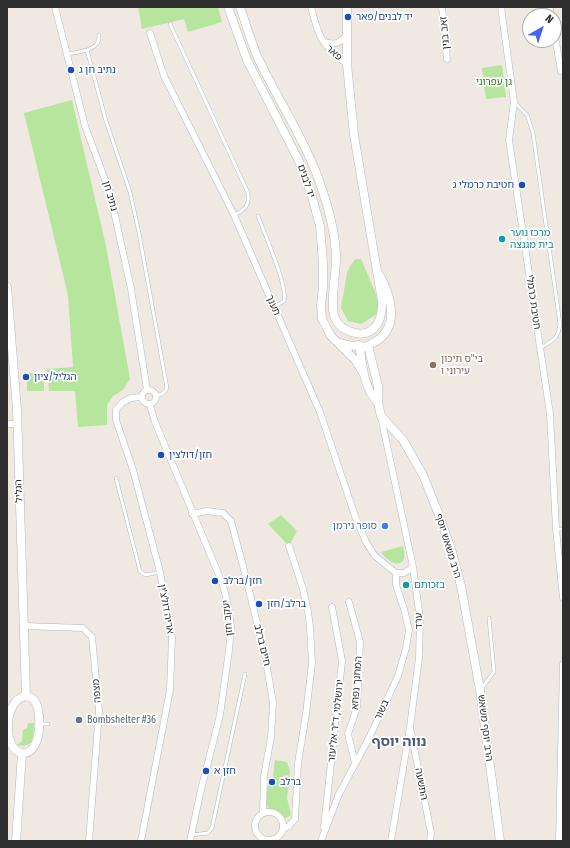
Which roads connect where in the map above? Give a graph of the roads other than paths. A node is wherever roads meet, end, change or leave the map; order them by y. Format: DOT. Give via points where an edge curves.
graph roads {
  1 [pos="55,7"];
  2 [pos="228,7"];
  3 [pos="240,7"];
  4 [pos="311,7"];
  5 [pos="347,7"];
  6 [pos="442,7"];
  7 [pos="501,7"];
  8 [pos="170,24"];
  9 [pos="150,33"];
  10 [pos="347,33"];
  11 [pos="99,35"];
  12 [pos="322,41"];
  13 [pos="557,48"];
  14 [pos="87,50"];
  15 [pos="67,54"];
  16 [pos="447,59"];
  17 [pos="347,64"];
  18 [pos="561,71"];
  19 [pos="514,102"];
  20 [pos="234,215"];
  21 [pos="258,216"];
  22 [pos="376,269"];
  23 [pos="7,287"];
  24 [pos="274,307"];
  25 [pos="364,333"];
  26 [pos="339,343"];
  27 [pos="364,345"];
  28 [pos="540,348"];
  29 [pos="363,373"];
  30 [pos="147,390"];
  31 [pos="156,396"];
  32 [pos="141,397"];
  33 [pos="378,403"];
  34 [pos="150,404"];
  35 [pos="381,416"];
  36 [pos="7,424"];
  37 [pos="17,424"];
  38 [pos="116,478"];
  39 [pos="192,514"];
  40 [pos="560,529"];
  41 [pos="289,546"];
  42 [pos="413,567"];
  43 [pos="160,572"];
  44 [pos="396,573"];
  45 [pos="563,598"];
  46 [pos="350,602"];
  47 [pos="332,607"];
  48 [pos="490,618"];
  49 [pos="24,626"];
  50 [pos="563,664"];
  51 [pos="563,667"];
  52 [pos="245,674"];
  53 [pos="480,690"];
  54 [pos="26,696"];
  55 [pos="40,724"];
  56 [pos="48,724"];
  57 [pos="8,725"];
  58 [pos="410,727"];
  59 [pos="22,753"];
  60 [pos="355,763"];
  61 [pos="263,813"];
  62 [pos="562,822"];
  63 [pos="283,829"];
  64 [pos="191,838"];
  65 [pos="256,839"];
  66 [pos="322,839"];
  67 [pos="16,841"];
  68 [pos="89,841"];
  69 [pos="140,841"];
  70 [pos="391,841"];
  71 [pos="430,841"];
  72 [pos="500,841"];
  73 [pos="559,841"];
  1 -- 15 [label="street, נתיב חן"];
  2 -- 26 [label="street, יד לבנים" via="247,60 299,161 311,193 320,226 323,262 322,319 331,336"];
  3 -- 25 [label="street, יד לבנים" via="258,57 309,154 322,190 332,226 336,255 334,318 342,328 355,334"];
  4 -- 12 [label="street, פאר"];
  5 -- 10 [label="street"];
  6 -- 16 [label="street, זאב בנין"];
  7 -- 19 [label="street, חטיבת כרמלי"];
  8 -- 20 [label="lane" via="248,193 246,208"];
  9 -- 20 [label="street, תענך" via="164,76"];
  10 -- 12 [label="street, פאר" via="335,44"];
  10 -- 17 [label="street"];
  11 -- 14 [label="lane" via="97,44"];
  12 -- 17 [label="street, פאר"];
  13 -- 18 [label="street"];
  14 -- 15 [label="lane"];
  14 -- 31 [label="lane" via="106,121 130,192 139,233 168,388"];
  15 -- 30 [label="street, נתיב חן" via="85,126 110,193 131,289"];
  17 -- 22 [label="street" via="354,135"];
  19 -- 28 [label="street, חטיבת כרמלי" via="510,140"];
  19 -- 28 [label="lane" via="527,115 533,133 560,324 555,339"];
  20 -- 24 [label="street, תענך"];
  21 -- 24 [label="lane" via="285,296 284,301"];
  22 -- 25 [label="street" via="382,309 375,328"];
  22 -- 27 [label="street" via="390,297 390,325 383,335"];
  23 -- 37 [label="street, הגליל"];
  24 -- 44 [label="street, תענך" via="320,412 366,542 375,556"];
  25 -- 27 [label="street" via="371,339"];
  25 -- 27 [label="street" via="357,342"];
  26 -- 27 [label="street"];
  26 -- 29 [label="street, יד לבנים" via="356,361"];
  27 -- 29 [label="street, ערד" via="360,350"];
  27 -- 33 [label="street, ערד" via="378,386"];
  28 -- 40 [label="street, חטיבת כרמלי" via="550,414"];
  29 -- 33 [label="street, ערד" via="370,393"];
  30 -- 31 [label="street" via="152,390"];
  30 -- 32 [label="street"];
  31 -- 34 [label="street" via="156,401"];
  32 -- 34 [label="street" via="145,403"];
  32 -- 43 [label="street, אריה דולצ'ין" via="123,402 116,410 116,420 133,470"];
  33 -- 35 [label="street, ערד"];
  34 -- 39 [label="street, יעקב חזן"];
  35 -- 42 [label="street, ערד"];
  35 -- 53 [label="street, הרב משאש יוסף" via="406,445 423,475 439,515 461,586"];
  36 -- 37 [label="street"];
  37 -- 49 [label="street, הגליל"];
  38 -- 43 [label="lane" via="140,571 146,575"];
  39 -- 61 [label="street, חיים ברלב" via="207,511 223,514 231,521 265,655 273,704 271,737 264,776"];
  39 -- 64 [label="street, יעקב חזן" via="223,585 231,627 220,715"];
  40 -- 45 [label="street, חטיבת כרמלי"];
  41 -- 63 [label="street" via="308,612 312,663 298,763 295,819"];
  42 -- 44 [label="street" via="404,573"];
  42 -- 58 [label="street, ערד" via="420,619 419,658"];
  43 -- 69 [label="street, אריה דולצ'ין" via="172,638 170,690"];
  44 -- 60 [label="street, בשור" via="396,585 409,630 406,648 398,676"];
  46 -- 60 [label="street, המחנך נפחא" via="360,642 357,707 348,734"];
  47 -- 66 [label="street, ירושלמי, ד\"ר אליעזר" via="342,661"];
  48 -- 53 [label="lane, הרב יוסף משאש" via="494,672"];
  49 -- 54 [label="street, הגליל"];
  49 -- 68 [label="street, מצפה" via="83,628 92,637 99,729"];
  50 -- 51 [label="street"];
  51 -- 62 [label="street"];
  52 -- 64 [label="lane" via="212,828 208,833"];
  53 -- 72 [label="street, הרב יוסף משאש"];
  54 -- 55 [label="street" via="36,703"];
  54 -- 57 [label="street" via="20,697 10,709"];
  55 -- 56 [label="lane"];
  55 -- 59 [label="street" via="35,746"];
  57 -- 59 [label="street" via="8,737 12,746"];
  58 -- 70 [label="street, ערד"];
  58 -- 71 [label="street, התשעה" via="431,833"];
  59 -- 67 [label="street"];
  60 -- 66 [label="street, בשור" via="339,794"];
  61 -- 63 [label="street" via="277,814 283,822"];
  61 -- 65 [label="street" via="255,824"];
  62 -- 73 [label="street"];
  63 -- 65 [label="street" via="273,840"];
}
